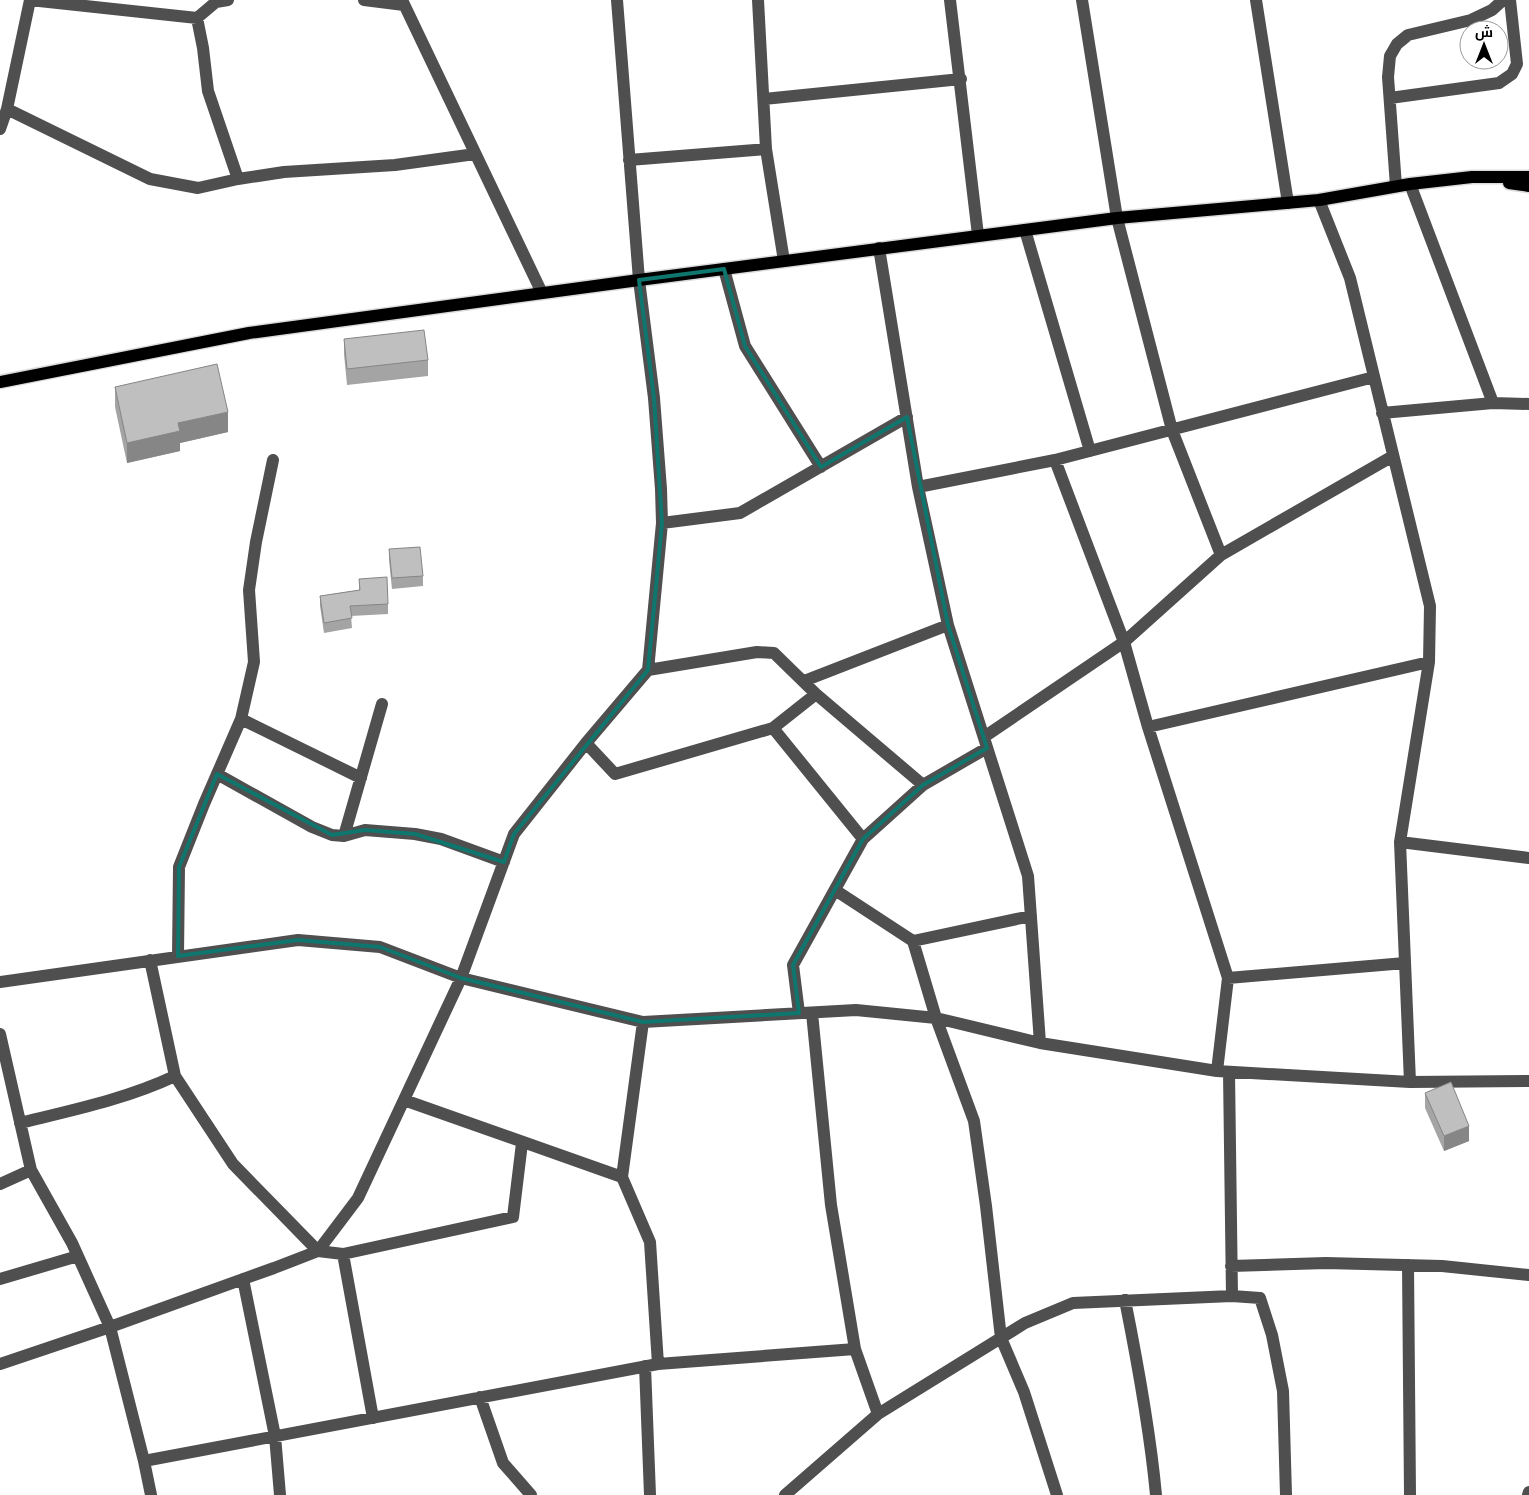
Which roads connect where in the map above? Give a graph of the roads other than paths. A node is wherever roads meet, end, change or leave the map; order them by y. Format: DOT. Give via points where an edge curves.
graph roads {
  1 [pos="30,0"];
  2 [pos="228,0"];
  3 [pos="364,0"];
  4 [pos="617,0"];
  5 [pos="758,0"];
  6 [pos="950,0"];
  7 [pos="1082,0"];
  8 [pos="1256,0"];
  9 [pos="1503,0"];
  10 [pos="1510,0"];
  11 [pos="403,3"];
  12 [pos="197,18"];
  13 [pos="961,79"];
  14 [pos="1390,98"];
  15 [pos="764,99"];
  16 [pos="7,109"];
  17 [pos="0,129"];
  18 [pos="766,149"];
  19 [pos="475,154"];
  20 [pos="630,160"];
  21 [pos="1472,177"];
  22 [pos="1529,177"];
  23 [pos="238,179"];
  24 [pos="1410,184"];
  25 [pos="1396,186"];
  26 [pos="1529,186"];
  27 [pos="1319,200"];
  28 [pos="1288,204"];
  29 [pos="1117,218"];
  30 [pos="1025,230"];
  31 [pos="978,236"];
  32 [pos="878,248"];
  33 [pos="784,261"];
  34 [pos="724,269"];
  35 [pos="639,280"];
  36 [pos="542,293"];
  37 [pos="1374,378"];
  38 [pos="0,382"];
  39 [pos="1493,403"];
  40 [pos="1529,404"];
  41 [pos="1382,413"];
  42 [pos="906,417"];
  43 [pos="1172,430"];
  44 [pos="1090,451"];
  45 [pos="1393,456"];
  46 [pos="273,460"];
  47 [pos="1055,460"];
  48 [pos="820,466"];
  49 [pos="918,488"];
  50 [pos="662,523"];
  51 [pos="1221,555"];
  52 [pos="948,625"];
  53 [pos="1124,642"];
  54 [pos="1429,662"];
  55 [pos="648,670"];
  56 [pos="804,682"];
  57 [pos="816,694"];
  58 [pos="382,704"];
  59 [pos="240,719"];
  60 [pos="1148,727"];
  61 [pos="773,728"];
  62 [pos="586,743"];
  63 [pos="985,743"];
  64 [pos="217,774"];
  65 [pos="360,778"];
  66 [pos="923,785"];
  67 [pos="344,836"];
  68 [pos="863,839"];
  69 [pos="1400,842"];
  70 [pos="1529,858"];
  71 [pos="504,862"];
  72 [pos="835,890"];
  73 [pos="1031,916"];
  74 [pos="914,941"];
  75 [pos="178,956"];
  76 [pos="150,960"];
  77 [pos="1405,963"];
  78 [pos="461,978"];
  79 [pos="1228,978"];
  80 [pos="0,982"];
  81 [pos="799,1013"];
  82 [pos="812,1013"];
  83 [pos="936,1018"];
  84 [pos="643,1022"];
  85 [pos="0,1034"];
  86 [pos="1040,1043"];
  87 [pos="1223,1072"];
  88 [pos="175,1076"];
  89 [pos="1529,1081"];
  90 [pos="1410,1082"];
  91 [pos="404,1100"];
  92 [pos="20,1123"];
  93 [pos="522,1143"];
  94 [pos="31,1170"];
  95 [pos="622,1177"];
  96 [pos="0,1184"];
  97 [pos="318,1250"];
  98 [pos="343,1254"];
  99 [pos="78,1256"];
  100 [pos="1408,1265"];
  101 [pos="1231,1266"];
  102 [pos="1529,1275"];
  103 [pos="0,1278"];
  104 [pos="243,1280"];
  105 [pos="1232,1296"];
  106 [pos="1125,1300"];
  107 [pos="110,1327"];
  108 [pos="1001,1338"];
  109 [pos="854,1349"];
  110 [pos="0,1364"];
  111 [pos="651,1365"];
  112 [pos="480,1398"];
  113 [pos="878,1414"];
  114 [pos="373,1418"];
  115 [pos="275,1436"];
  116 [pos="144,1461"];
  117 [pos="151,1495"];
  118 [pos="280,1495"];
  119 [pos="531,1495"];
  120 [pos="650,1495"];
  121 [pos="785,1495"];
  122 [pos="1057,1495"];
  123 [pos="1156,1495"];
  124 [pos="1286,1495"];
  125 [pos="1410,1495"];
  1 -- 12 [label="street"];
  1 -- 16 [label="street"];
  2 -- 12 [label="street" via="216,2"];
  3 -- 11 [label="street"];
  4 -- 20 [label="street"];
  5 -- 15 [label="street"];
  6 -- 13 [label="street"];
  7 -- 29 [label="street"];
  8 -- 28 [label="street"];
  9 -- 14 [label="street" via="1492,10 1471,20 1408,35 1397,44 1390,56"];
  10 -- 14 [label="street" via="1518,64 1512,74 1499,83"];
  11 -- 19 [label="street"];
  12 -- 23 [label="street" via="208,91"];
  13 -- 15 [label="street"];
  13 -- 31 [label="street"];
  14 -- 25 [label="street"];
  15 -- 18 [label="street"];
  16 -- 17 [label="street"];
  16 -- 23 [label="street" via="150,179 198,188"];
  18 -- 20 [label="street"];
  18 -- 33 [label="street"];
  19 -- 23 [label="street"];
  19 -- 36 [label="street"];
  20 -- 35 [label="street"];
  21 -- 22 [label="main road"];
  21 -- 24 [label="main road"];
  21 -- 26 [label="main road"];
  24 -- 25 [label="main road"];
  24 -- 39 [label="street"];
  25 -- 27 [label="main road"];
  27 -- 28 [label="main road"];
  27 -- 37 [label="street" via="1350,278"];
  28 -- 29 [label="main road"];
  29 -- 30 [label="main road"];
  29 -- 43 [label="street"];
  30 -- 31 [label="main road"];
  30 -- 44 [label="street"];
  31 -- 32 [label="main road"];
  32 -- 33 [label="main road"];
  32 -- 42 [label="street"];
  33 -- 34 [label="main road"];
  34 -- 35 [label="main road"];
  34 -- 48 [label="street" via="745,346"];
  35 -- 36 [label="main road"];
  35 -- 50 [label="street" via="654,398"];
  36 -- 38 [label="main road" via="249,334"];
  37 -- 41 [label="street"];
  37 -- 43 [label="street"];
  39 -- 40 [label="street"];
  39 -- 41 [label="street"];
  41 -- 45 [label="street"];
  42 -- 48 [label="street"];
  42 -- 49 [label="street"];
  43 -- 44 [label="street"];
  43 -- 51 [label="street"];
  44 -- 47 [label="street"];
  45 -- 51 [label="street"];
  45 -- 54 [label="street" via="1430,606"];
  46 -- 59 [label="street" via="249,590 254,662"];
  47 -- 49 [label="street"];
  47 -- 53 [label="street"];
  48 -- 50 [label="street" via="740,513"];
  49 -- 52 [label="street"];
  50 -- 55 [label="street"];
  51 -- 53 [label="street"];
  52 -- 56 [label="street"];
  52 -- 63 [label="street"];
  53 -- 60 [label="street"];
  53 -- 63 [label="street"];
  54 -- 60 [label="street"];
  54 -- 69 [label="street"];
  55 -- 56 [label="street" via="774,652"];
  55 -- 62 [label="street"];
  56 -- 57 [label="street"];
  57 -- 61 [label="street"];
  57 -- 66 [label="street"];
  58 -- 65 [label="street"];
  59 -- 64 [label="street"];
  59 -- 65 [label="street"];
  60 -- 79 [label="street"];
  61 -- 62 [label="street" via="615,774"];
  61 -- 68 [label="street"];
  62 -- 71 [label="street" via="514,834"];
  63 -- 66 [label="street"];
  63 -- 73 [label="street" via="1028,876"];
  64 -- 67 [label="street" via="312,827"];
  64 -- 75 [label="street" via="179,867"];
  65 -- 67 [label="street"];
  66 -- 68 [label="street"];
  67 -- 71 [label="street" via="365,830 415,834 442,839"];
  68 -- 72 [label="street"];
  69 -- 70 [label="street"];
  69 -- 77 [label="street"];
  71 -- 78 [label="street"];
  72 -- 74 [label="street"];
  72 -- 81 [label="street" via="793,965"];
  73 -- 74 [label="street"];
  73 -- 86 [label="street"];
  74 -- 83 [label="street"];
  75 -- 76 [label="street"];
  75 -- 78 [label="street" via="298,940 380,947"];
  76 -- 80 [label="street"];
  76 -- 88 [label="street"];
  77 -- 79 [label="street"];
  77 -- 90 [label="street"];
  78 -- 84 [label="street"];
  78 -- 91 [label="street"];
  79 -- 87 [label="street"];
  81 -- 82 [label="street"];
  81 -- 84 [label="street"];
  82 -- 83 [label="street" via="856,1010"];
  82 -- 109 [label="street" via="831,1205"];
  83 -- 86 [label="street"];
  83 -- 108 [label="street" via="974,1121"];
  84 -- 95 [label="street"];
  85 -- 92 [label="street"];
  86 -- 87 [label="street"];
  87 -- 90 [label="street"];
  87 -- 101 [label="street"];
  88 -- 92 [label="street" via="93,1105"];
  88 -- 97 [label="street" via="233,1164"];
  89 -- 90 [label="street"];
  91 -- 93 [label="street"];
  91 -- 97 [label="street" via="358,1198"];
  92 -- 94 [label="street"];
  93 -- 95 [label="street"];
  93 -- 98 [label="street" via="513,1216"];
  94 -- 96 [label="street"];
  94 -- 99 [label="street"];
  95 -- 111 [label="street" via="650,1242"];
  97 -- 98 [label="street"];
  97 -- 104 [label="street"];
  98 -- 114 [label="street"];
  99 -- 103 [label="street"];
  99 -- 107 [label="street"];
  100 -- 101 [label="street"];
  100 -- 102 [label="street"];
  100 -- 125 [label="street"];
  101 -- 105 [label="street"];
  104 -- 107 [label="street"];
  104 -- 115 [label="street"];
  105 -- 106 [label="street"];
  105 -- 124 [label="street" via="1260,1298 1272,1335 1284,1390"];
  106 -- 108 [label="street" via="1073,1302"];
  106 -- 123 [label="street"];
  107 -- 110 [label="street"];
  107 -- 116 [label="street"];
  108 -- 113 [label="street"];
  108 -- 122 [label="street" via="1024,1392"];
  109 -- 111 [label="street"];
  109 -- 113 [label="street"];
  111 -- 112 [label="street"];
  111 -- 120 [label="street"];
  112 -- 114 [label="street"];
  112 -- 119 [label="street" via="503,1463"];
  113 -- 121 [label="street"];
  114 -- 115 [label="street"];
  115 -- 116 [label="street"];
  115 -- 118 [label="street"];
  116 -- 117 [label="street"];
}
